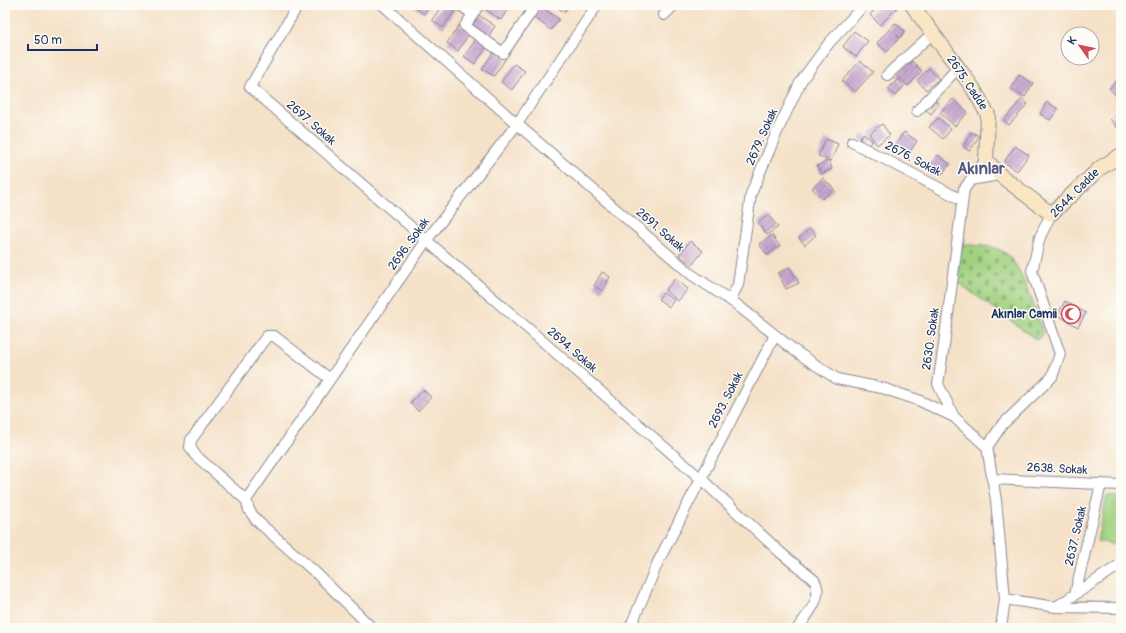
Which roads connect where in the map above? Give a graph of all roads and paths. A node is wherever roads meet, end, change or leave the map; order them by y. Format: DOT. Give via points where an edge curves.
graph roads {
  1 [pos="298,5"];
  2 [pos="383,5"];
  3 [pos="460,5"];
  4 [pos="479,5"];
  5 [pos="536,5"];
  6 [pos="597,5"];
  7 [pos="674,5"];
  8 [pos="864,5"];
  9 [pos="912,5"];
  10 [pos="473,14"];
  11 [pos="664,15"];
  12 [pos="933,33"];
  13 [pos="958,68"];
  14 [pos="887,75"];
  15 [pos="917,111"];
  16 [pos="517,124"];
  17 [pos="852,142"];
  18 [pos="1121,155"];
  19 [pos="986,160"];
  20 [pos="1000,175"];
  21 [pos="970,180"];
  22 [pos="962,200"];
  23 [pos="1051,214"];
  24 [pos="426,241"];
  25 [pos="730,300"];
  26 [pos="775,335"];
  27 [pos="330,379"];
  28 [pos="954,417"];
  29 [pos="987,447"];
  30 [pos="700,478"];
  31 [pos="992,479"];
  32 [pos="1101,484"];
  33 [pos="1121,485"];
  34 [pos="246,500"];
  35 [pos="1121,564"];
  36 [pos="1075,594"];
  37 [pos="1005,599"];
  38 [pos="1056,607"];
  39 [pos="1121,608"];
  40 [pos="372,628"];
  41 [pos="630,628"];
  42 [pos="798,628"];
  43 [pos="1001,628"];
  1 -- 24 [label="street, 2697. Sokak" via="250,87"];
  2 -- 16 [label="street, 2691. Sokak"];
  3 -- 10 [label="street"];
  4 -- 10 [label="street"];
  5 -- 10 [label="street" via="503,53 465,26"];
  6 -- 16 [label="street, 2696. Sokak"];
  7 -- 11 [label="street"];
  8 -- 25 [label="street, 2679. Sokak" via="829,43 801,81 776,134 751,194 738,285"];
  9 -- 12 [label="street, 2675. Cadde"];
  12 -- 13 [label="street, 2675. Cadde"];
  12 -- 14 [label="street"];
  13 -- 15 [label="street"];
  13 -- 19 [label="street, 2675. Cadde" via="988,115"];
  16 -- 24 [label="street, 2696. Sokak"];
  16 -- 25 [label="street, 2691. Sokak" via="692,275"];
  17 -- 22 [label="street, 2676. Sokak"];
  18 -- 23 [label="street, 2644. Cadde" via="1100,168"];
  19 -- 20 [label="street"];
  19 -- 21 [label="street, 2630. Sokak"];
  20 -- 21 [label="street"];
  20 -- 23 [label="street"];
  21 -- 22 [label="street, 2630. Sokak" via="964,189"];
  22 -- 28 [label="street, 2630. Sokak" via="938,384"];
  23 -- 29 [label="street, 2644. Cadde" via="1040,237 1032,271 1060,354 1052,376 1002,426"];
  24 -- 27 [label="street, 2696. Sokak"];
  24 -- 30 [label="street, 2694. Sokak"];
  25 -- 26 [label="street, 2691. Sokak"];
  26 -- 28 [label="street, 2691. Sokak" via="837,379 882,388 918,400"];
  26 -- 30 [label="street, 2693. Sokak"];
  27 -- 34 [label="street, 2696. Sokak"];
  27 -- 34 [label="street" via="274,336 267,336 191,440 190,447 194,455"];
  28 -- 29 [label="street, 2630. Sokak"];
  29 -- 31 [label="street"];
  30 -- 41 [label="street, 2693. Sokak" via="658,562"];
  30 -- 42 [label="street, 2694. Sokak" via="817,584 818,594 815,601"];
  31 -- 32 [label="street, 2638. Sokak"];
  31 -- 37 [label="street"];
  32 -- 33 [label="street, 2638. Sokak"];
  32 -- 36 [label="street, 2637. Sokak"];
  34 -- 40 [label="street" via="256,520 316,573"];
  35 -- 36 [label="street"];
  36 -- 38 [label="street"];
  37 -- 38 [label="street"];
  37 -- 43 [label="street"];
  38 -- 39 [label="street"];
}
